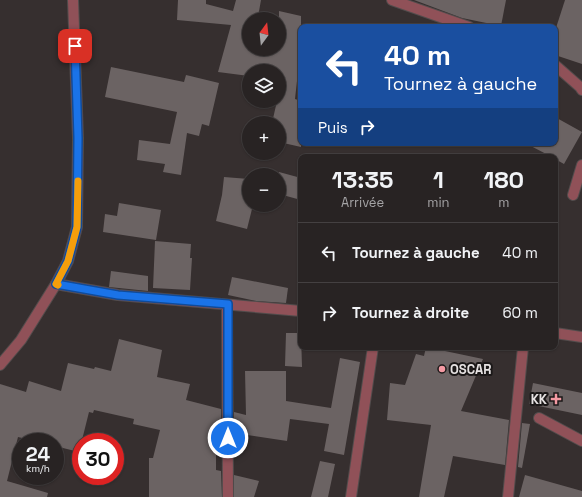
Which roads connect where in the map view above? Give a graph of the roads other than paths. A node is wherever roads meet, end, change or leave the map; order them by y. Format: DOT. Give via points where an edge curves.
graph roads {
  1 [pos="73,0"];
  2 [pos="392,0"];
  3 [pos="460,24"];
  4 [pos="558,68"];
  5 [pos="582,90"];
  6 [pos="582,165"];
  7 [pos="573,196"];
  8 [pos="56,284"];
  9 [pos="228,304"];
  10 [pos="298,311"];
  11 [pos="558,333"];
  12 [pos="582,337"];
  13 [pos="373,350"];
  14 [pos="523,350"];
  15 [pos="0,365"];
  16 [pos="539,418"];
  17 [pos="582,441"];
  18 [pos="228,497"];
  19 [pos="351,497"];
  20 [pos="508,497"];
  1 -- 8 [label="street" via="78,138 77,227 68,261"];
  2 -- 3 [label="street"];
  4 -- 5 [label="street"];
  6 -- 7 [label="street"];
  8 -- 9 [label="street" via="118,295"];
  8 -- 15 [label="street" via="21,340"];
  9 -- 10 [label="street"];
  9 -- 18 [label="street"];
  11 -- 12 [label="street"];
  13 -- 19 [label="street"];
  14 -- 20 [label="street"];
  16 -- 17 [label="street"];
}
